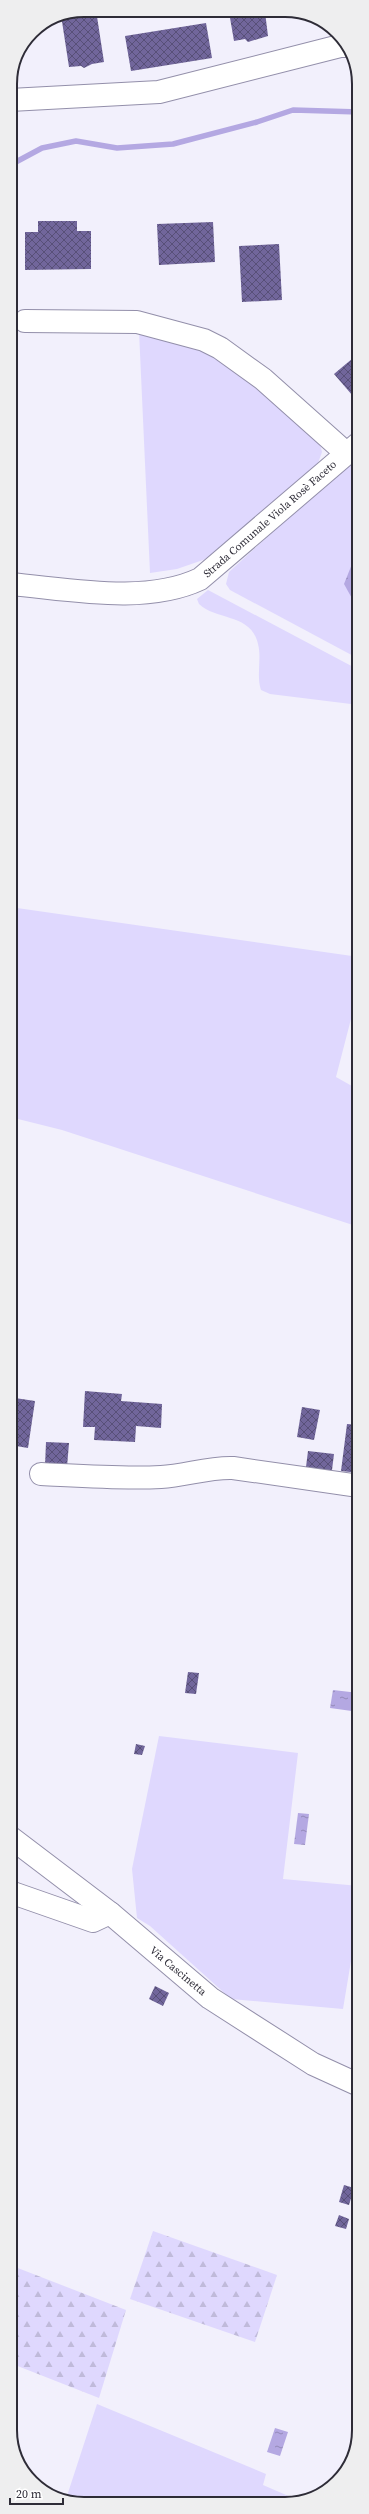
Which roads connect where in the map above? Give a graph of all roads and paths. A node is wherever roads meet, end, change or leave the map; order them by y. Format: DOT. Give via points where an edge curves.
graph roads {
  1 [pos="338,43"];
  2 [pos="17,100"];
  3 [pos="25,321"];
  4 [pos="352,447"];
  5 [pos="352,449"];
  6 [pos="17,585"];
  7 [pos="41,1474"];
  8 [pos="352,1485"];
  9 [pos="17,1842"];
  10 [pos="17,1894"];
  11 [pos="110,1913"];
  12 [pos="352,2082"];
  1 -- 2 [label="street" via="159,92"];
  3 -- 4 [label="street" via="137,322 204,340 220,348 263,379"];
  5 -- 6 [label="street, Strada Comunale Viola Rosè Faceto" via="200,578 183,586 162,590 109,593"];
  7 -- 8 [label="street" via="143,1478 233,1468"];
  9 -- 11 [label="street, Via Cascinetta"];
  10 -- 11 [label="street" via="93,1921"];
  11 -- 12 [label="street, Via Cascinetta" via="210,1998 313,2064"];
}
